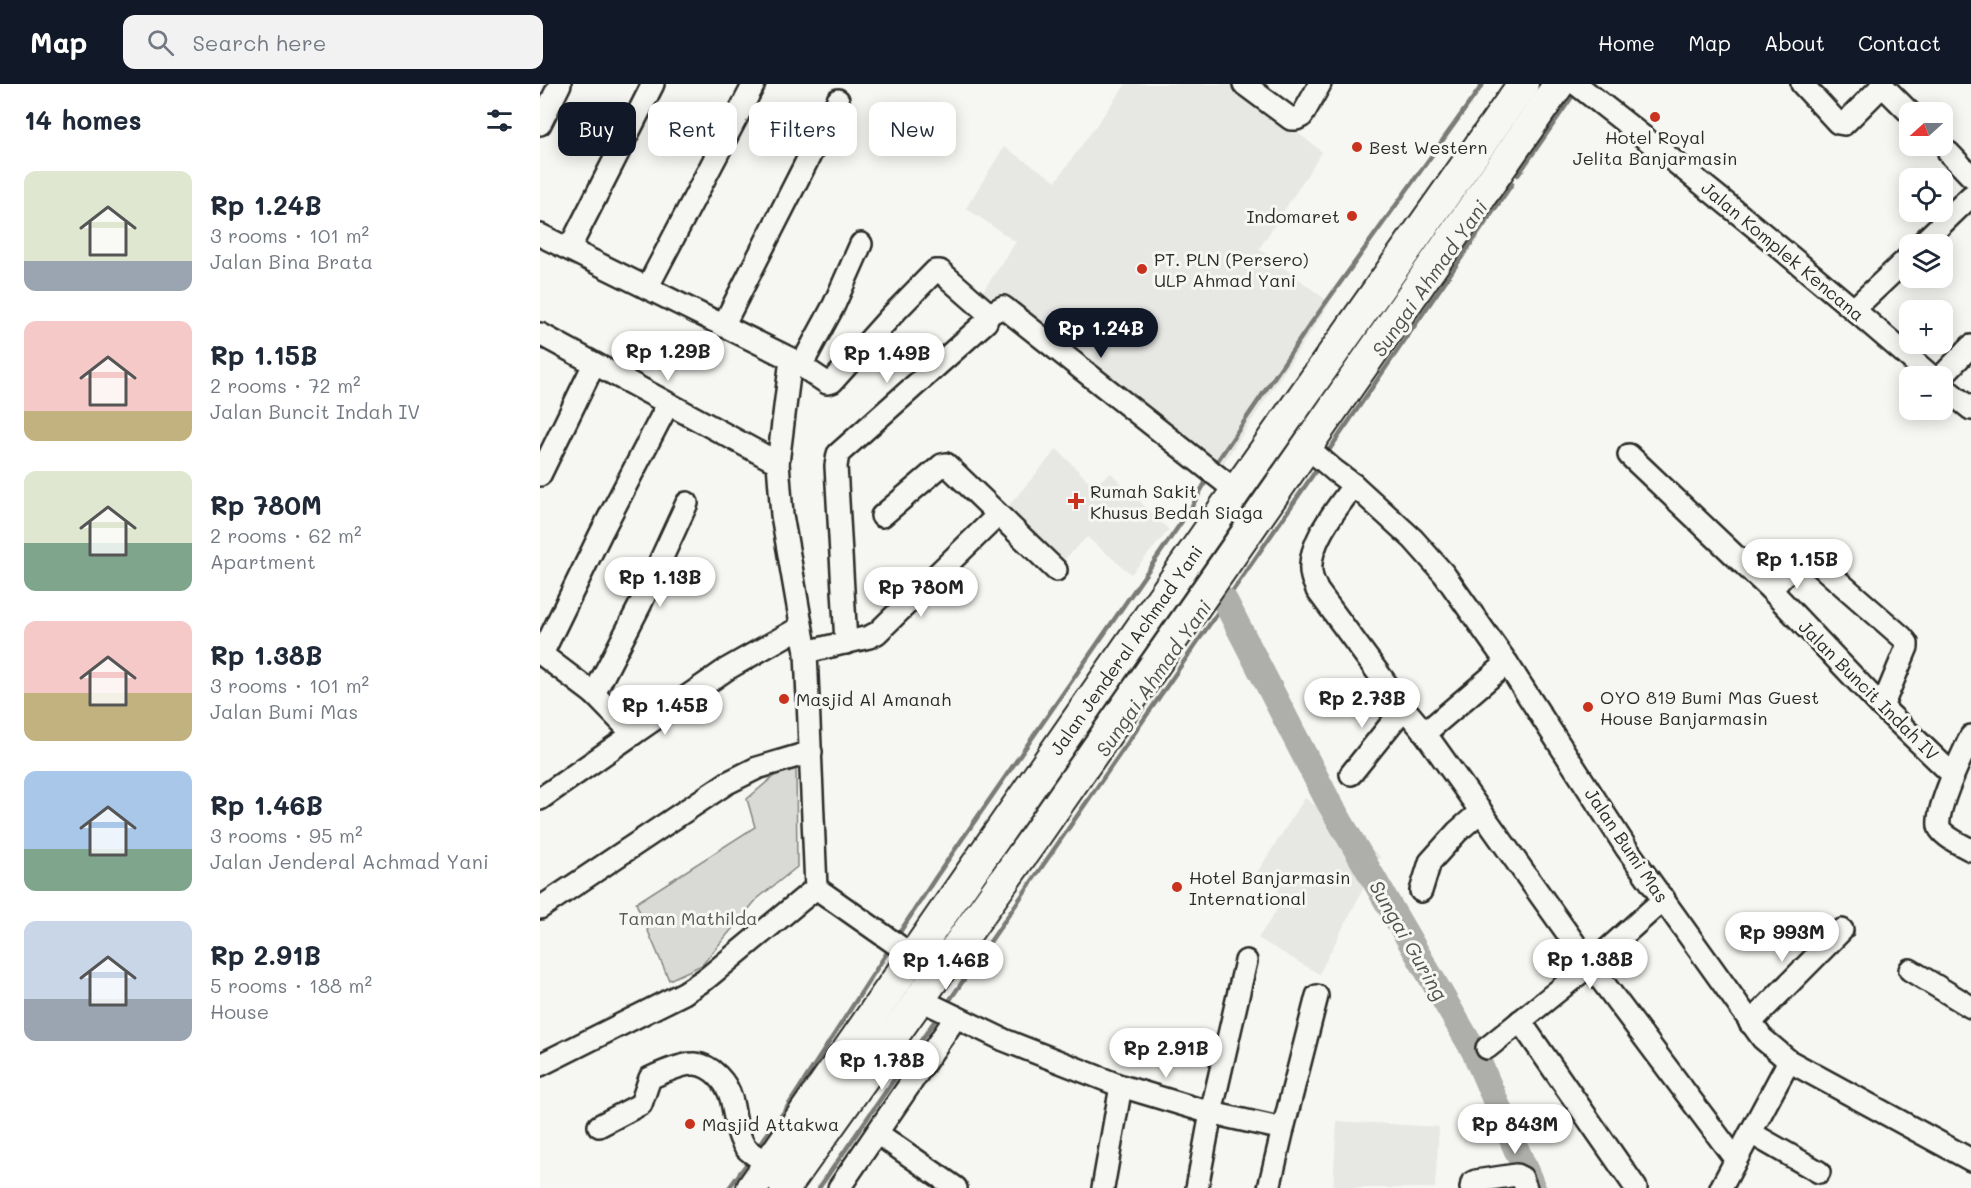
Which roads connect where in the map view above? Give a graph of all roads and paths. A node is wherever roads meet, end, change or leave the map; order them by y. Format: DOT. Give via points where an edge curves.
graph roads {
  1 [pos="560,84"];
  2 [pos="653,84"];
  3 [pos="754,84"];
  4 [pos="1244,84"];
  5 [pos="1320,84"];
  6 [pos="1523,84"];
  7 [pos="1802,84"];
  8 [pos="1881,85"];
  9 [pos="1574,87"];
  10 [pos="838,100"];
  11 [pos="1899,102"];
  12 [pos="540,124"];
  13 [pos="1952,156"];
  14 [pos="1971,176"];
  15 [pos="1971,196"];
  16 [pos="1931,234"];
  17 [pos="540,235"];
  18 [pos="861,244"];
  19 [pos="569,249"];
  20 [pos="1899,266"];
  21 [pos="647,288"];
  22 [pos="1854,309"];
  23 [pos="989,314"];
  24 [pos="723,326"];
  25 [pos="540,334"];
  26 [pos="1971,346"];
  27 [pos="796,363"];
  28 [pos="594,364"];
  29 [pos="1920,366"];
  30 [pos="1952,366"];
  31 [pos="1953,395"];
  32 [pos="668,404"];
  33 [pos="1971,409"];
  34 [pos="1312,452"];
  35 [pos="1629,455"];
  36 [pos="778,463"];
  37 [pos="540,475"];
  38 [pos="1354,485"];
  39 [pos="1229,486"];
  40 [pos="687,503"];
  41 [pos="998,515"];
  42 [pos="882,516"];
  43 [pos="1056,570"];
  44 [pos="1771,590"];
  45 [pos="1163,598"];
  46 [pos="1188,615"];
  47 [pos="1144,625"];
  48 [pos="801,627"];
  49 [pos="1169,642"];
  50 [pos="846,643"];
  51 [pos="806,652"];
  52 [pos="541,654"];
  53 [pos="1507,663"];
  54 [pos="594,694"];
  55 [pos="1882,707"];
  56 [pos="1404,708"];
  57 [pos="1425,733"];
  58 [pos="633,734"];
  59 [pos="1971,736"];
  60 [pos="811,752"];
  61 [pos="1961,769"];
  62 [pos="1351,774"];
  63 [pos="540,799"];
  64 [pos="1481,811"];
  65 [pos="1971,850"];
  66 [pos="816,888"];
  67 [pos="1421,891"];
  68 [pos="1664,899"];
  69 [pos="540,908"];
  70 [pos="1842,930"];
  71 [pos="903,949"];
  72 [pos="1246,961"];
  73 [pos="1590,965"];
  74 [pos="1910,970"];
  75 [pos="1317,996"];
  76 [pos="919,999"];
  77 [pos="1971,1007"];
  78 [pos="956,1017"];
  79 [pos="1520,1021"];
  80 [pos="1750,1023"];
  81 [pos="1487,1048"];
  82 [pos="1789,1061"];
  83 [pos="540,1065"];
  84 [pos="1121,1086"];
  85 [pos="1211,1113"];
  86 [pos="599,1126"];
  87 [pos="1283,1129"];
  88 [pos="877,1133"];
  89 [pos="1751,1133"];
  90 [pos="1736,1160"];
  91 [pos="1971,1160"];
  92 [pos="765,1164"];
  93 [pos="1819,1172"];
  94 [pos="752,1188"];
  95 [pos="839,1188"];
  96 [pos="956,1188"];
  97 [pos="1103,1188"];
  98 [pos="1197,1188"];
  99 [pos="1269,1188"];
  100 [pos="1471,1188"];
  101 [pos="1526,1188"];
  102 [pos="1636,1188"];
  103 [pos="1721,1188"];
  1 -- 12 [label="street"];
  2 -- 19 [label="street"];
  3 -- 21 [label="street"];
  4 -- 5 [label="street" via="1296,119 1302,116"];
  6 -- 39 [label="highway, Jalan Jenderal Achmad Yani"];
  7 -- 8 [label="street" via="1838,123 1844,124"];
  8 -- 11 [label="street"];
  9 -- 22 [label="street, Jalan Komplek Kencana" via="1652,142"];
  9 -- 34 [label="highway, Jalan Jenderal Achmad Yani"];
  10 -- 24 [label="street"];
  13 -- 14 [label="street"];
  15 -- 16 [label="street"];
  17 -- 19 [label="street"];
  18 -- 27 [label="street" via="834,305"];
  19 -- 21 [label="street"];
  20 -- 22 [label="street"];
  21 -- 24 [label="street"];
  22 -- 29 [label="street, Jalan Komplek Kencana"];
  23 -- 27 [label="street" via="937,270 832,382 827,383"];
  23 -- 39 [label="street" via="1003,307"];
  23 -- 50 [label="street" via="986,321 838,454"];
  24 -- 27 [label="street"];
  25 -- 28 [label="street"];
  26 -- 30 [label="street"];
  27 -- 36 [label="street"];
  28 -- 32 [label="street"];
  28 -- 37 [label="street"];
  31 -- 33 [label="street"];
  32 -- 36 [label="street"];
  32 -- 52 [label="street"];
  34 -- 38 [label="street, Jalan Bumi Mas"];
  34 -- 46 [label="highway, Jalan Jenderal Achmad Yani"];
  35 -- 44 [label="street, Jalan Buncit Indah IV"];
  36 -- 48 [label="street" via="782,515"];
  38 -- 53 [label="street, Jalan Bumi Mas" via="1413,539 1444,574"];
  38 -- 56 [label="street" via="1323,526 1312,556 1312,578"];
  39 -- 45 [label="highway, Jalan Jenderal Achmad Yani"];
  40 -- 54 [label="street"];
  41 -- 42 [label="street" via="946,464"];
  41 -- 43 [label="street"];
  41 -- 50 [label="street" via="877,633"];
  44 -- 55 [label="street, Jalan Buncit Indah IV"];
  44 -- 55 [label="street" via="1807,554 1902,637 1908,647"];
  45 -- 46 [label="highway"];
  45 -- 47 [label="highway, Jalan Jenderal Achmad Yani"];
  46 -- 49 [label="highway, Jalan Jenderal Achmad Yani"];
  47 -- 49 [label="highway"];
  47 -- 71 [label="highway, Jalan Jenderal Achmad Yani"];
  48 -- 51 [label="street"];
  48 -- 58 [label="street" via="728,669"];
  49 -- 76 [label="highway, Jalan Jenderal Achmad Yani"];
  50 -- 51 [label="street"];
  51 -- 60 [label="street"];
  52 -- 54 [label="street"];
  53 -- 57 [label="street"];
  53 -- 68 [label="street, Jalan Bumi Mas" via="1627,849"];
  54 -- 58 [label="street"];
  55 -- 61 [label="street, Jalan Buncit Indah IV"];
  56 -- 57 [label="street"];
  56 -- 62 [label="street"];
  57 -- 64 [label="street"];
  58 -- 63 [label="street"];
  59 -- 61 [label="street"];
  60 -- 66 [label="street"];
  60 -- 69 [label="street" via="757,768 727,783"];
  61 -- 65 [label="street" via="1938,816 1938,825"];
  64 -- 67 [label="street" via="1430,862"];
  64 -- 73 [label="street"];
  66 -- 71 [label="street"];
  66 -- 83 [label="street" via="684,993"];
  68 -- 73 [label="street"];
  68 -- 80 [label="street, Jalan Bumi Mas"];
  70 -- 80 [label="street"];
  71 -- 92 [label="highway, Jalan Jenderal Achmad Yani"];
  72 -- 85 [label="street"];
  73 -- 79 [label="street"];
  73 -- 90 [label="street"];
  74 -- 77 [label="street"];
  75 -- 87 [label="street"];
  76 -- 78 [label="street"];
  76 -- 92 [label="highway, Jalan Jenderal Achmad Yani"];
  78 -- 84 [label="street"];
  78 -- 88 [label="street"];
  79 -- 81 [label="street"];
  79 -- 102 [label="street"];
  80 -- 82 [label="street, Jalan Bumi Mas"];
  82 -- 89 [label="street"];
  82 -- 91 [label="street, Jalan Bumi Mas"];
  84 -- 85 [label="street"];
  84 -- 97 [label="street"];
  85 -- 87 [label="street"];
  85 -- 98 [label="street"];
  86 -- 92 [label="street" via="641,1104 650,1078 695,1064 720,1078 731,1096 746,1148"];
  87 -- 99 [label="street"];
  88 -- 95 [label="street"];
  88 -- 96 [label="street"];
  89 -- 90 [label="street"];
  89 -- 93 [label="street"];
  90 -- 103 [label="street"];
  92 -- 94 [label="highway, Jalan Jenderal Achmad Yani"];
  100 -- 101 [label="street" via="1476,1181 1516,1175"];
}
